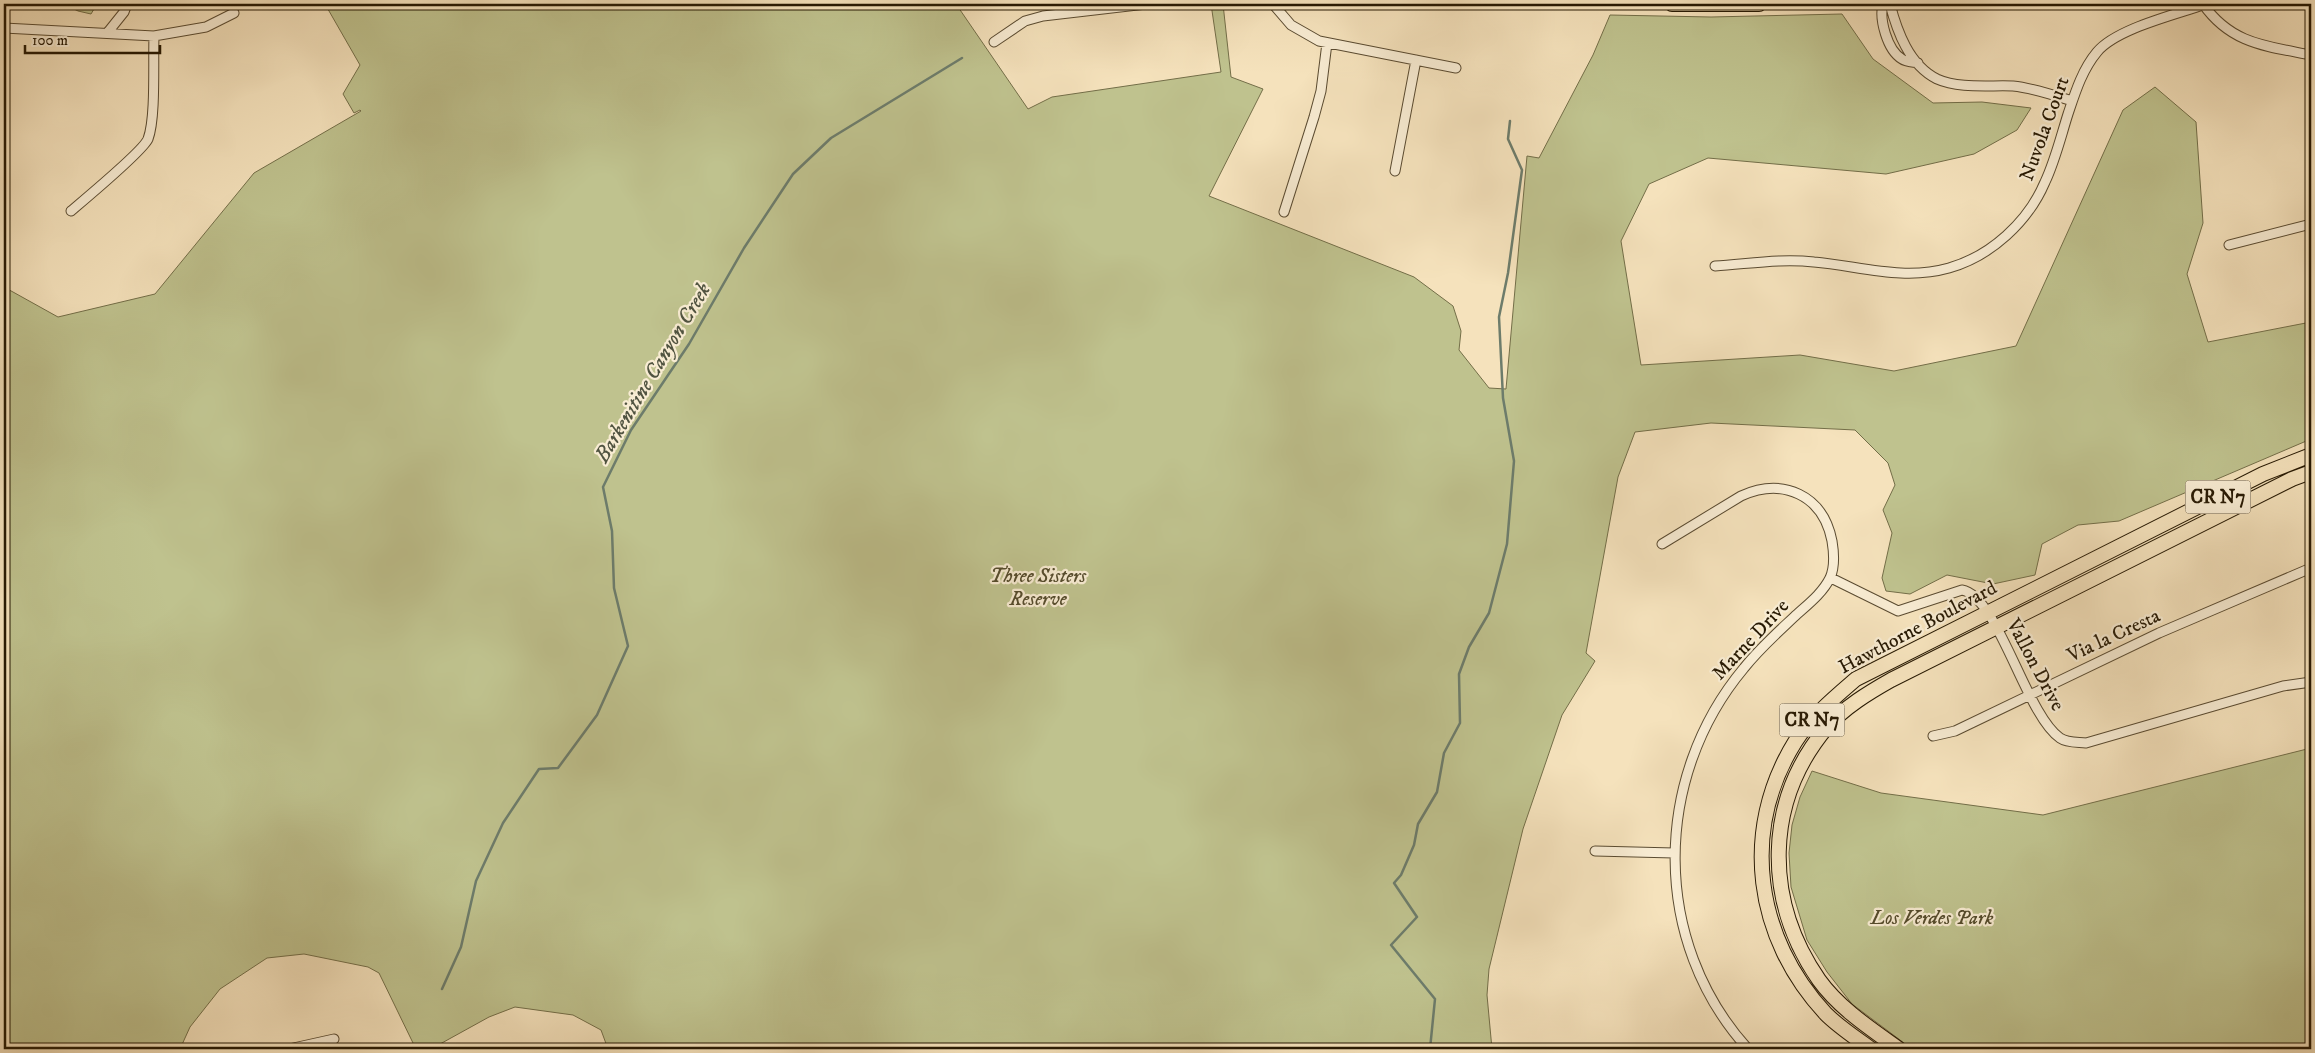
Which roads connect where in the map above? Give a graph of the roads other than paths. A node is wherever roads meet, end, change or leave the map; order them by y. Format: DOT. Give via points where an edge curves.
graph roads {
  1 [pos="127,4"];
  2 [pos="1146,4"];
  3 [pos="1273,4"];
  4 [pos="1672,4"];
  5 [pos="1759,4"];
  6 [pos="1883,4"];
  7 [pos="1890,4"];
  8 [pos="2203,4"];
  9 [pos="1125,5"];
  10 [pos="234,13"];
  11 [pos="4,28"];
  12 [pos="108,32"];
  13 [pos="154,36"];
  14 [pos="994,42"];
  15 [pos="1328,42"];
  16 [pos="2311,55"];
  17 [pos="1416,60"];
  18 [pos="1918,63"];
  19 [pos="1456,68"];
  20 [pos="2072,101"];
  21 [pos="1395,171"];
  22 [pos="71,211"];
  23 [pos="1284,212"];
  24 [pos="2311,224"];
  25 [pos="2229,245"];
  26 [pos="1715,266"];
  27 [pos="2311,455"];
  28 [pos="2311,472"];
  29 [pos="1662,544"];
  30 [pos="2311,568"];
  31 [pos="1831,578"];
  32 [pos="1987,613"];
  33 [pos="1996,628"];
  34 [pos="2311,682"];
  35 [pos="2031,694"];
  36 [pos="1933,736"];
  37 [pos="1595,851"];
  38 [pos="1674,853"];
  39 [pos="1770,915"];
  40 [pos="1809,962"];
  41 [pos="334,1039"];
  42 [pos="290,1049"];
  43 [pos="1748,1049"];
  44 [pos="1871,1049"];
  45 [pos="1899,1049"];
  1 -- 12 [label="street"];
  2 -- 9 [label="street"];
  3 -- 15 [label="street" via="1291,24 1319,41"];
  4 -- 5 [label="main road"];
  6 -- 18 [label="street" via="1881,13 1894,50 1902,60"];
  7 -- 18 [label="street" via="1901,40"];
  8 -- 16 [label="street" via="2225,28 2247,42"];
  8 -- 20 [label="street, Nuvola Court" via="2123,33 2110,41 2097,52 2079,81"];
  9 -- 14 [label="street" via="1025,21"];
  10 -- 13 [label="street" via="206,27"];
  11 -- 12 [label="street"];
  12 -- 13 [label="street"];
  13 -- 22 [label="street" via="152,117 148,139 136,154"];
  15 -- 17 [label="street"];
  15 -- 23 [label="street" via="1321,91"];
  17 -- 19 [label="street"];
  17 -- 21 [label="street"];
  18 -- 20 [label="street" via="1938,79 1972,85 2015,86"];
  20 -- 26 [label="street, Nuvola Court" via="2046,182 2037,199 2012,230 1967,262 1907,274 1800,261"];
  24 -- 25 [label="street"];
  27 -- 32 [label="main road, Hawthorne Boulevard / CR N7" via="2263,474"];
  28 -- 33 [label="main road, Hawthorne Boulevard / CR N7"];
  29 -- 31 [label="street" via="1753,490 1786,489 1813,503 1824,515 1833,549"];
  30 -- 35 [label="street, Via la Cresta" via="2159,633"];
  31 -- 32 [label="street, Vallon Drive" via="1898,611 1962,590 1976,596"];
  31 -- 38 [label="street, Marne Drive" via="1820,594 1768,641 1723,695 1684,785"];
  32 -- 33 [label="street, Vallon Drive"];
  32 -- 39 [label="main road, Hawthorne Boulevard / CR N7" via="1856,680 1821,710 1796,741 1777,778 1764,819 1760,855 1764,895"];
  33 -- 35 [label="street, Vallon Drive"];
  33 -- 40 [label="main road, Hawthorne Boulevard / CR N7" via="1891,680 1855,702 1828,727 1804,760 1783,814 1778,870 1790,929"];
  34 -- 35 [label="street, Vallon Drive" via="2283,686 2086,743 2062,739 2052,732"];
  35 -- 36 [label="street, Via la Cresta" via="1954,731"];
  37 -- 38 [label="street"];
  38 -- 43 [label="street, Marne Drive" via="1682,925 1690,951 1719,1012"];
  39 -- 40 [label="main road" via="1777,922 1796,961"];
  39 -- 44 [label="main road, Hawthorne Boulevard / CR N7" via="1773,929 1791,966 1809,994 1827,1015"];
  40 -- 45 [label="main road, Hawthorne Boulevard / CR N7" via="1836,1000"];
  41 -- 42 [label="street"];
}
